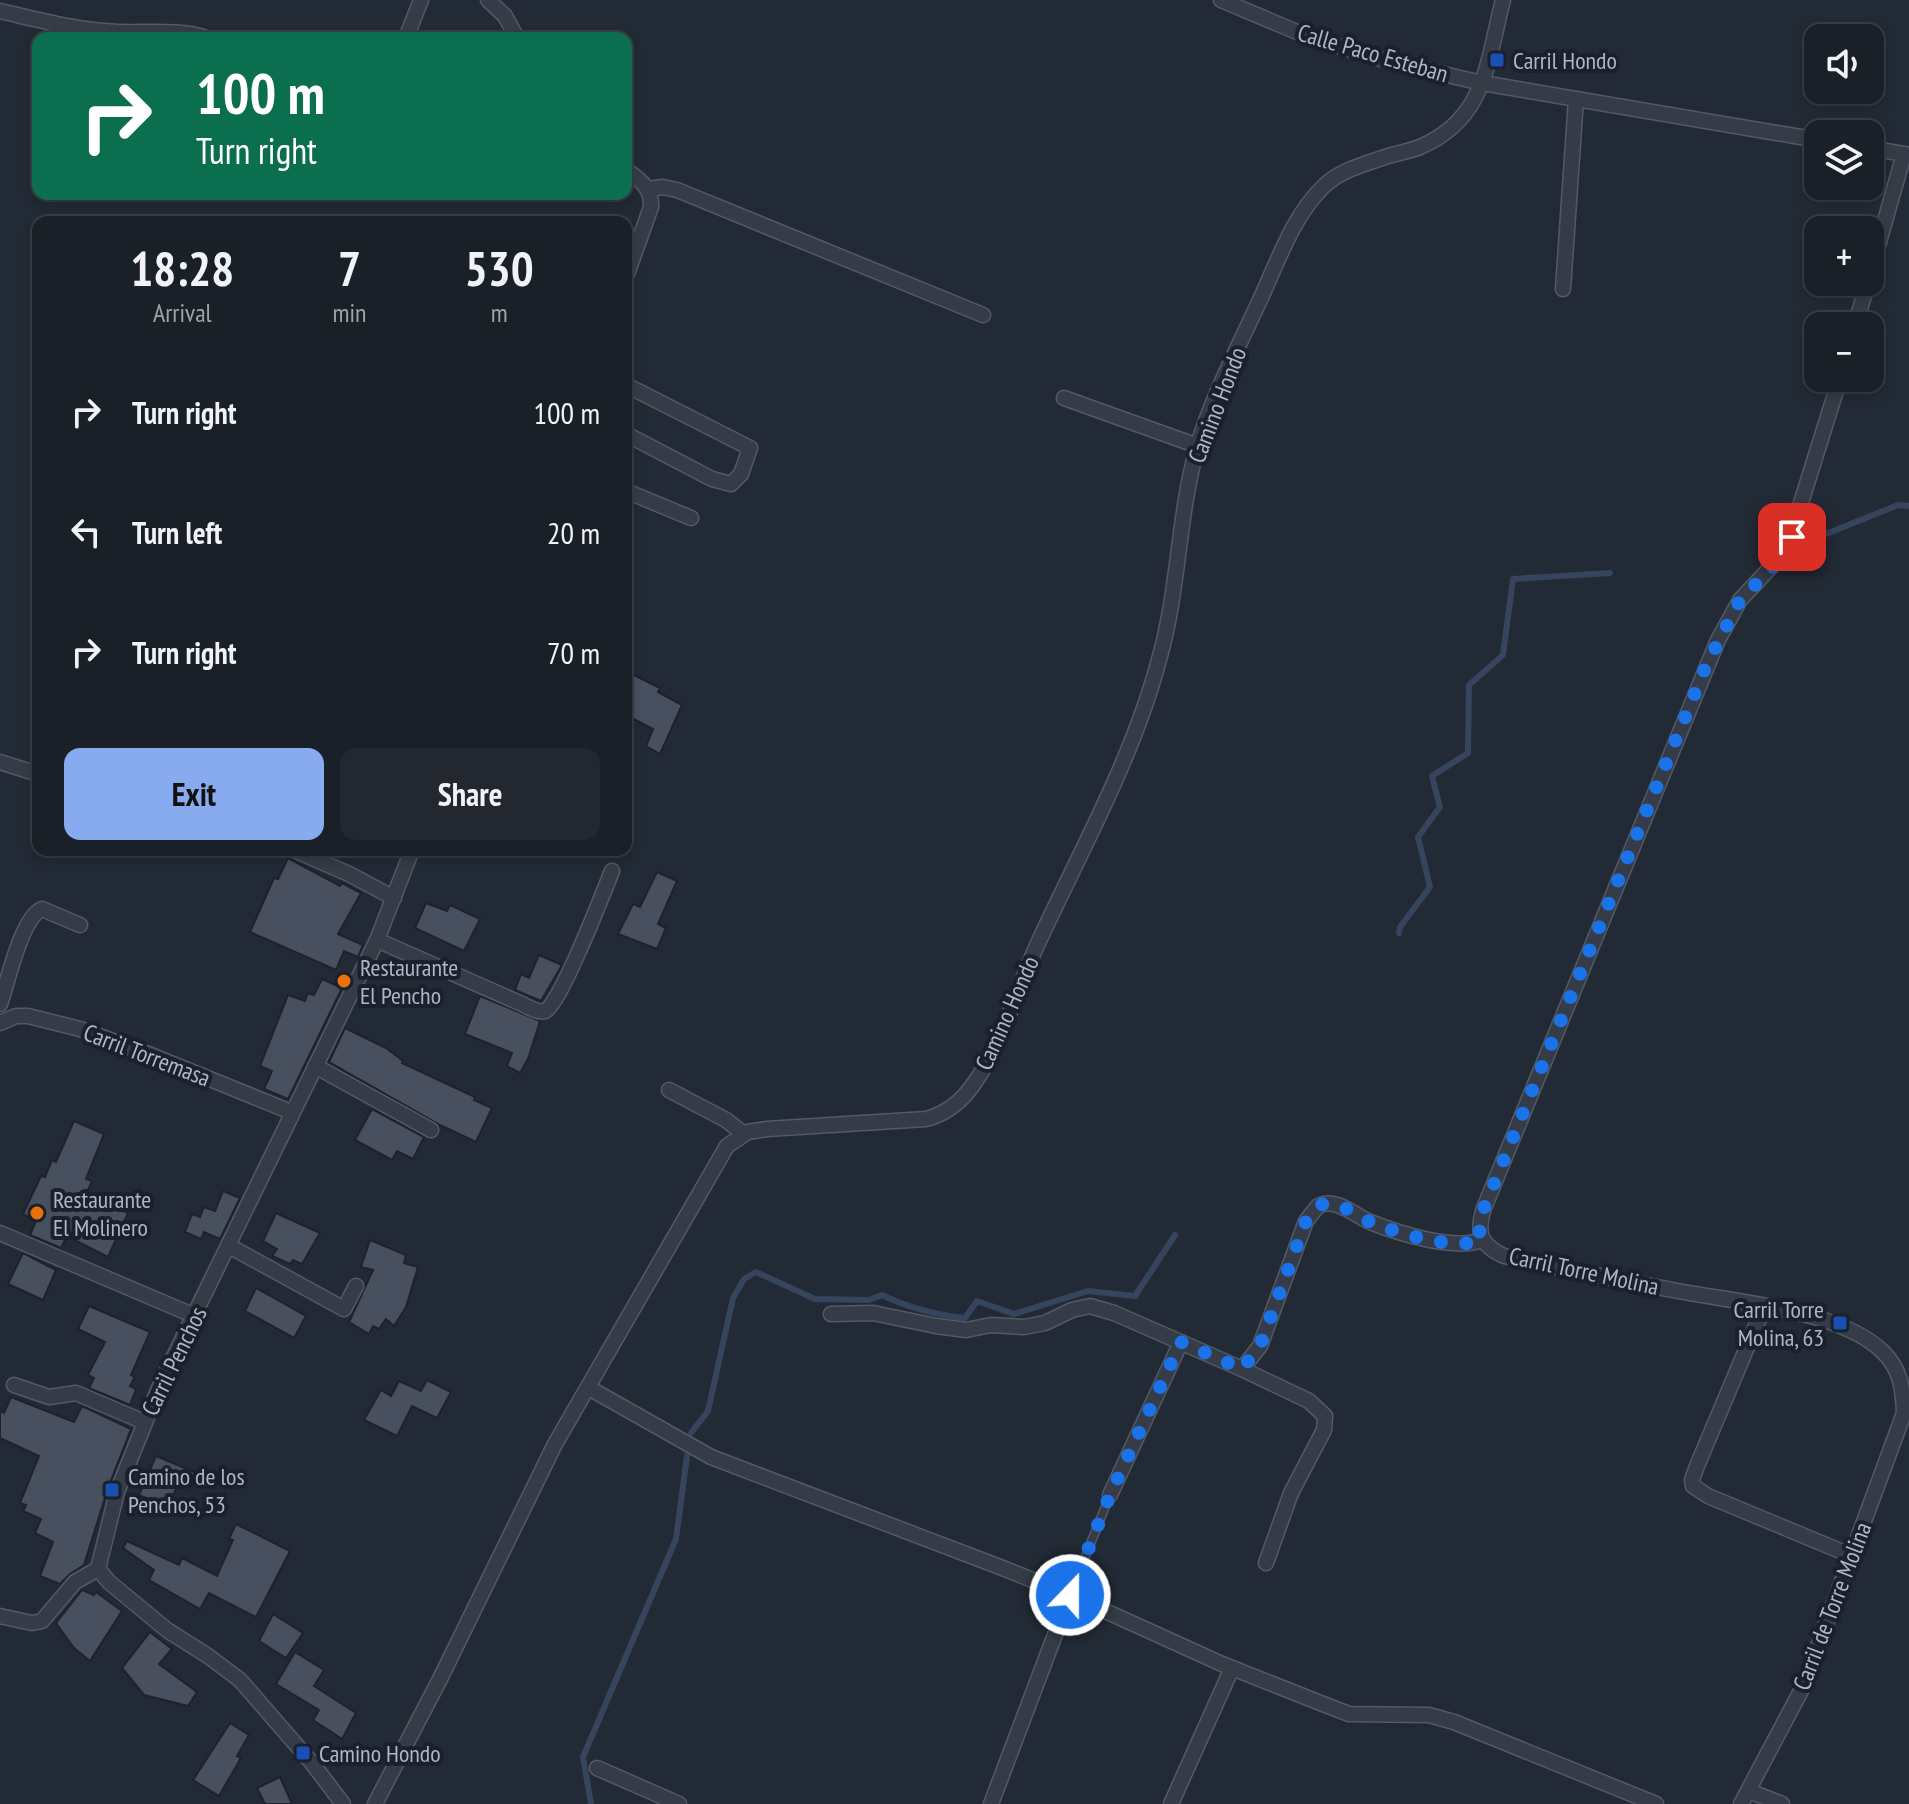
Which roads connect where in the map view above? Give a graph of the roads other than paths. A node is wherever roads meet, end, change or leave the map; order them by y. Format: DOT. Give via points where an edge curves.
graph roads {
  1 [pos="421,0"];
  2 [pos="488,0"];
  3 [pos="1221,0"];
  4 [pos="1503,0"];
  5 [pos="0,11"];
  6 [pos="168,32"];
  7 [pos="408,32"];
  8 [pos="514,32"];
  9 [pos="1482,83"];
  10 [pos="1576,99"];
  11 [pos="1804,138"];
  12 [pos="1884,150"];
  13 [pos="1906,154"];
  14 [pos="632,175"];
  15 [pos="648,189"];
  16 [pos="1884,227"];
  17 [pos="632,260"];
  18 [pos="1563,289"];
  19 [pos="983,315"];
  20 [pos="632,388"];
  21 [pos="1836,392"];
  22 [pos="1064,398"];
  23 [pos="632,437"];
  24 [pos="1198,446"];
  25 [pos="632,493"];
  26 [pos="691,518"];
  27 [pos="0,762"];
  28 [pos="32,772"];
  29 [pos="308,856"];
  30 [pos="410,856"];
  31 [pos="612,871"];
  32 [pos="394,898"];
  33 [pos="80,925"];
  34 [pos="377,940"];
  35 [pos="0,1004"];
  36 [pos="0,1023"];
  37 [pos="315,1066"];
  38 [pos="669,1090"];
  39 [pos="291,1112"];
  40 [pos="431,1130"];
  41 [pos="744,1134"];
  42 [pos="0,1233"];
  43 [pos="1482,1240"];
  44 [pos="229,1246"];
  45 [pos="356,1286"];
  46 [pos="1764,1307"];
  47 [pos="831,1314"];
  48 [pos="195,1316"];
  49 [pos="1181,1342"];
  50 [pos="1893,1364"];
  51 [pos="1242,1369"];
  52 [pos="1909,1377"];
  53 [pos="14,1385"];
  54 [pos="589,1388"];
  55 [pos="1907,1407"];
  56 [pos="144,1422"];
  57 [pos="1110,1495"];
  58 [pos="1850,1555"];
  59 [pos="1266,1563"];
  60 [pos="98,1569"];
  61 [pos="1070,1595"];
  62 [pos="0,1616"];
  63 [pos="1232,1668"];
  64 [pos="597,1768"];
  65 [pos="1745,1798"];
  66 [pos="343,1804"];
  67 [pos="375,1804"];
  68 [pos="679,1804"];
  69 [pos="991,1804"];
  70 [pos="1171,1804"];
  71 [pos="1656,1804"];
  72 [pos="1782,1804"];
  1 -- 7 [label="street"];
  2 -- 8 [label="street"];
  3 -- 9 [label="street, Calle Paco Esteban" via="1348,50"];
  4 -- 9 [label="street, Camino Hondo"];
  5 -- 6 [label="street" via="91,30"];
  9 -- 10 [label="street, Calle Paco Esteban"];
  9 -- 24 [label="street, Camino Hondo" via="1473,106 1451,129 1419,147 1347,170 1308,203 1222,382"];
  10 -- 11 [label="street, Calle Paco Esteban"];
  10 -- 18 [label="street"];
  12 -- 13 [label="street"];
  13 -- 16 [label="street"];
  14 -- 15 [label="street"];
  15 -- 17 [label="street" via="651,207"];
  15 -- 19 [label="street" via="677,190"];
  20 -- 23 [label="street" via="750,448 741,474 731,484"];
  21 -- 43 [label="street, Carril Torre Molina" via="1792,537 1778,562 1740,600 1712,653 1484,1208"];
  22 -- 24 [label="street"];
  24 -- 41 [label="street, Camino Hondo" via="1162,651 1143,709 974,1084 946,1112 926,1119"];
  25 -- 26 [label="street"];
  27 -- 28 [label="street"];
  29 -- 32 [label="street"];
  30 -- 32 [label="street, Carril Penchos"];
  31 -- 34 [label="street" via="547,1010"];
  32 -- 34 [label="street, Carril Penchos"];
  33 -- 35 [label="street" via="36,911"];
  34 -- 37 [label="street, Carril Penchos"];
  36 -- 39 [label="street, Carril Torremasa" via="28,1016 80,1029"];
  37 -- 39 [label="street, Carril Penchos"];
  37 -- 40 [label="street"];
  38 -- 41 [label="street"];
  39 -- 44 [label="street, Carril Penchos"];
  41 -- 54 [label="street" via="718,1158"];
  42 -- 48 [label="street"];
  43 -- 46 [label="street, Carril Torre Molina" via="1504,1256"];
  43 -- 51 [label="street" via="1462,1245 1401,1233 1333,1203 1318,1206 1306,1221 1260,1346"];
  44 -- 45 [label="street" via="344,1309"];
  44 -- 48 [label="street, Carril Penchos"];
  46 -- 50 [label="street, Carril Torre Molina" via="1840,1325 1866,1339"];
  46 -- 58 [label="street" via="1693,1486"];
  47 -- 49 [label="street" via="873,1313 966,1330 1045,1323 1090,1306"];
  48 -- 56 [label="street, Carril Penchos"];
  49 -- 51 [label="street"];
  49 -- 57 [label="street"];
  50 -- 52 [label="street, Carril Torre Molina"];
  50 -- 55 [label="street"];
  51 -- 59 [label="street" via="1309,1401 1326,1422 1291,1493"];
  53 -- 56 [label="street" via="49,1397 76,1393"];
  54 -- 61 [label="street" via="711,1457"];
  54 -- 67 [label="street" via="548,1457"];
  55 -- 58 [label="street, Carril de Torre Molina"];
  56 -- 60 [label="street, Carril Penchos" via="117,1492"];
  57 -- 61 [label="lane"];
  58 -- 65 [label="street, Carril de Torre Molina" via="1803,1687"];
  60 -- 62 [label="street" via="75,1582 42,1621"];
  60 -- 66 [label="street" via="167,1630 240,1680"];
  61 -- 63 [label="street"];
  61 -- 69 [label="street"];
  63 -- 70 [label="street"];
  63 -- 71 [label="street" via="1349,1714 1429,1715 1454,1722"];
  64 -- 68 [label="street"];
  65 -- 72 [label="street"];
}
